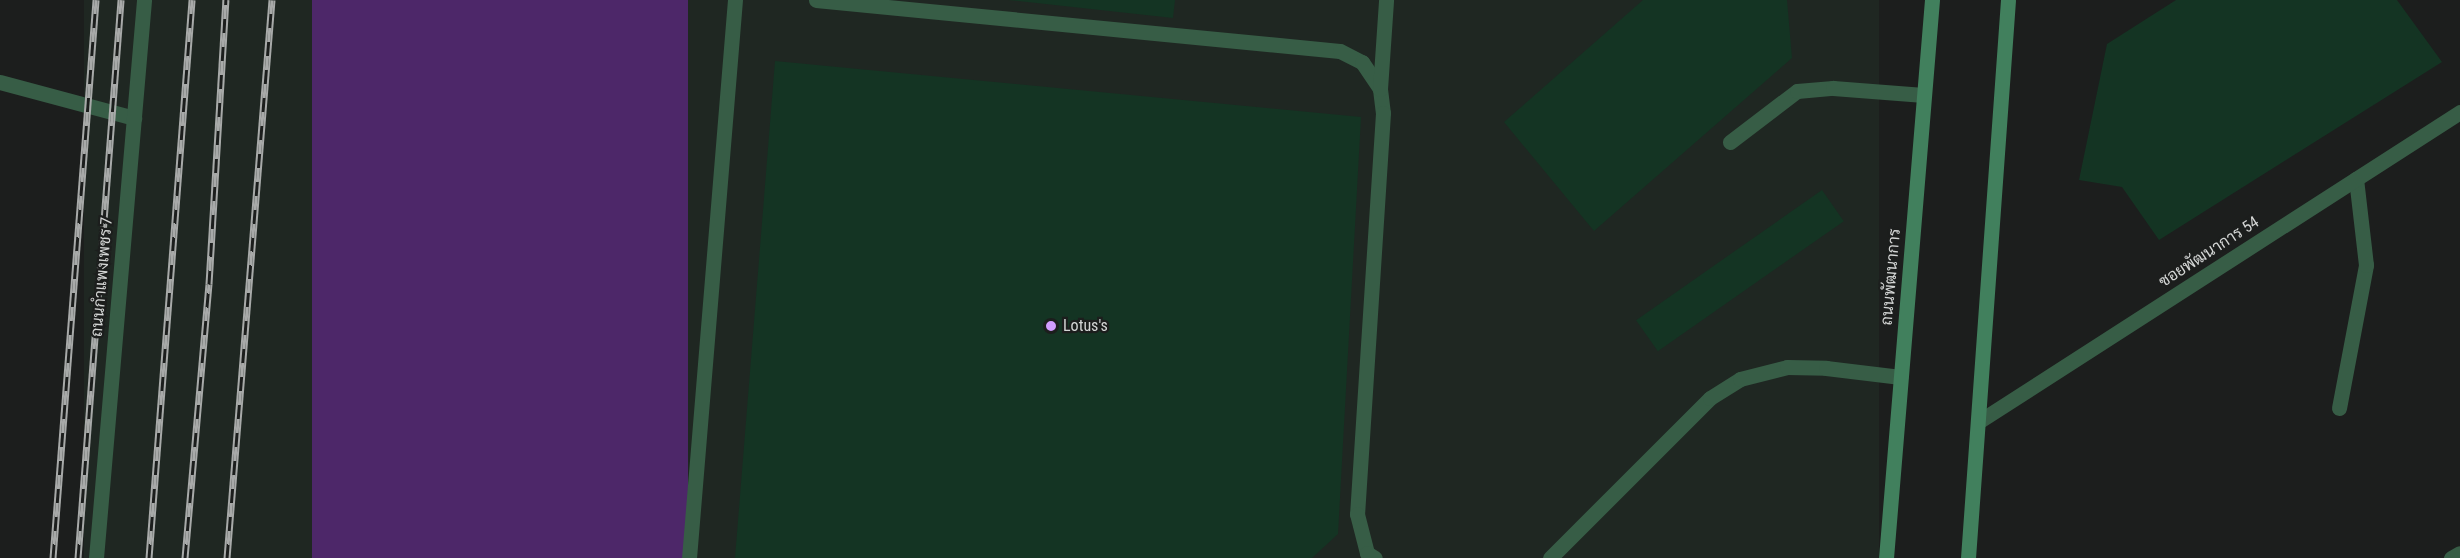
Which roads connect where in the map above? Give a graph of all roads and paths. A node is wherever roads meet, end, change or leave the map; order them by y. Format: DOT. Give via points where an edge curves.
graph roads {
  1 [pos="144,0"];
  2 [pos="735,0"];
  3 [pos="816,0"];
  4 [pos="1386,0"];
  5 [pos="1932,0"];
  6 [pos="2008,0"];
  7 [pos="0,82"];
  8 [pos="1380,89"];
  9 [pos="1924,94"];
  10 [pos="2460,112"];
  11 [pos="134,118"];
  12 [pos="1730,142"];
  13 [pos="2356,179"];
  14 [pos="1900,377"];
  15 [pos="2339,408"];
  16 [pos="1978,422"];
  17 [pos="2460,553"];
  18 [pos="96,558"];
  19 [pos="689,558"];
  20 [pos="1375,558"];
  21 [pos="1550,558"];
  22 [pos="1886,558"];
  23 [pos="1968,558"];
  24 [pos="2451,558"];
  1 -- 11 [label="street, ถนนกำแพงเพชร 7"];
  2 -- 19 [label="street"];
  3 -- 8 [label="street" via="1340,51 1362,62"];
  4 -- 8 [label="street"];
  5 -- 9 [label="main road, ถนนพัฒนาการ"];
  6 -- 16 [label="main road"];
  7 -- 11 [label="street"];
  8 -- 20 [label="street" via="1383,114 1357,514 1367,553"];
  9 -- 12 [label="street" via="1833,88 1797,91"];
  9 -- 14 [label="main road, ถนนพัฒนาการ"];
  10 -- 13 [label="street, ซอยพัฒนาการ 54"];
  11 -- 18 [label="street, ถนนกำแพงเพชร 7"];
  13 -- 15 [label="street" via="2366,265"];
  13 -- 16 [label="street, ซอยพัฒนาการ 54"];
  14 -- 21 [label="street" via="1787,367 1740,379 1710,398"];
  14 -- 22 [label="main road, ถนนพัฒนาการ"];
  16 -- 23 [label="main road"];
  17 -- 24 [label="street"];
}
